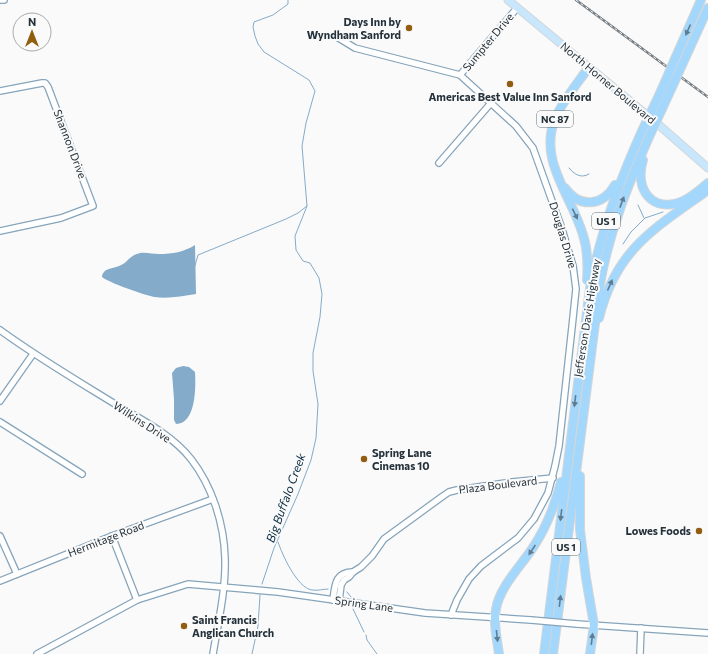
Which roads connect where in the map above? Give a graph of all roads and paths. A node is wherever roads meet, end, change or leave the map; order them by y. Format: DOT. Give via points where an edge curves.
graph roads {
  1 [pos="0,0"];
  2 [pos="4,0"];
  3 [pos="508,0"];
  4 [pos="701,0"];
  5 [pos="517,8"];
  6 [pos="708,8"];
  7 [pos="337,37"];
  8 [pos="589,67"];
  9 [pos="460,75"];
  10 [pos="0,90"];
  11 [pos="491,103"];
  12 [pos="643,152"];
  13 [pos="632,153"];
  14 [pos="439,163"];
  15 [pos="708,168"];
  16 [pos="559,178"];
  17 [pos="708,183"];
  18 [pos="708,190"];
  19 [pos="0,232"];
  20 [pos="589,293"];
  21 [pos="0,330"];
  22 [pos="592,335"];
  23 [pos="33,354"];
  24 [pos="0,401"];
  25 [pos="0,422"];
  26 [pos="580,440"];
  27 [pos="567,462"];
  28 [pos="82,474"];
  29 [pos="553,478"];
  30 [pos="213,499"];
  31 [pos="0,536"];
  32 [pos="112,536"];
  33 [pos="17,574"];
  34 [pos="0,581"];
  35 [pos="224,586"];
  36 [pos="137,600"];
  37 [pos="336,600"];
  38 [pos="451,615"];
  39 [pos="495,619"];
  40 [pos="594,625"];
  41 [pos="641,628"];
  42 [pos="708,633"];
  43 [pos="37,654"];
  44 [pos="213,654"];
  45 [pos="499,654"];
  46 [pos="544,654"];
  47 [pos="553,654"];
  48 [pos="590,654"];
  49 [pos="640,654"];
  1 -- 2 [label="street"];
  3 -- 5 [label="main road, North Horner Boulevard"];
  4 -- 13 [label="highway, Jefferson Davis Highway / US 1, one-way, bridge"];
  5 -- 8 [label="main road, North Horner Boulevard"];
  5 -- 9 [label="street, Sumpter Drive"];
  6 -- 12 [label="highway, Jefferson Davis Highway / US 1, bridge"];
  7 -- 9 [label="street, Douglas Drive" via="355,48"];
  8 -- 15 [label="main road, North Horner Boulevard"];
  8 -- 16 [label="highway, NC 87" via="564,102 553,126 551,151"];
  9 -- 11 [label="street, Douglas Drive"];
  10 -- 19 [label="street, Shannon Drive" via="42,83 48,87 93,206 61,218"];
  11 -- 14 [label="street"];
  11 -- 29 [label="street, Douglas Drive" via="516,126 533,148 573,266 576,289 559,446"];
  12 -- 17 [label="highway" via="641,185 647,196 654,201 662,204 682,202"];
  22 -- 12 [label="highway, Jefferson Davis Highway / US 1, one-way" via="611,234"];
  13 -- 16 [label="highway, NC 87" via="610,192 592,202 584,203 570,194"];
  13 -- 20 [label="highway, Jefferson Davis Highway / US 1" via="612,202"];
  16 -- 20 [label="highway, one-way" via="583,234 587,253"];
  22 -- 18 [label="highway, one-way" via="608,289 628,255 650,232"];
  20 -- 27 [label="highway, Jefferson Davis Highway / US 1, one-way"];
  21 -- 23 [label="street, Wilkins Drive"];
  22 -- 26 [label="highway, Jefferson Davis Highway / US 1"];
  23 -- 24 [label="street"];
  23 -- 30 [label="street, Wilkins Drive" via="168,437 198,468"];
  25 -- 28 [label="street"];
  26 -- 40 [label="highway" via="580,530"];
  47 -- 26 [label="highway, Jefferson Davis Highway / US 1, one-way"];
  27 -- 39 [label="highway, one-way" via="554,508 545,528 502,594 496,607"];
  27 -- 46 [label="highway, Jefferson Davis Highway / US 1, one-way"];
  29 -- 37 [label="street, Plaza Boulevard" via="450,492 384,539 362,567 353,572 341,585"];
  29 -- 38 [label="street, Douglas Drive" via="548,494 534,519 518,538 481,566 469,579"];
  30 -- 32 [label="street, Hermitage Road"];
  30 -- 35 [label="street, Wilkins Drive" via="222,530"];
  31 -- 33 [label="street"];
  32 -- 33 [label="street, Hermitage Road"];
  32 -- 36 [label="street"];
  33 -- 34 [label="street, Hermitage Road"];
  35 -- 36 [label="street, Spring Lane" via="188,584"];
  35 -- 37 [label="street, Spring Lane"];
  35 -- 44 [label="street, Wilkins Drive"];
  36 -- 43 [label="street, Spring Lane"];
  37 -- 38 [label="street, Spring Lane"];
  38 -- 39 [label="street, Spring Lane"];
  39 -- 40 [label="street, Spring Lane, bridge"];
  39 -- 45 [label="highway, one-way"];
  40 -- 41 [label="street, Spring Lane"];
  48 -- 40 [label="highway, one-way"];
  41 -- 42 [label="street, Spring Lane"];
  41 -- 49 [label="street"];
}
